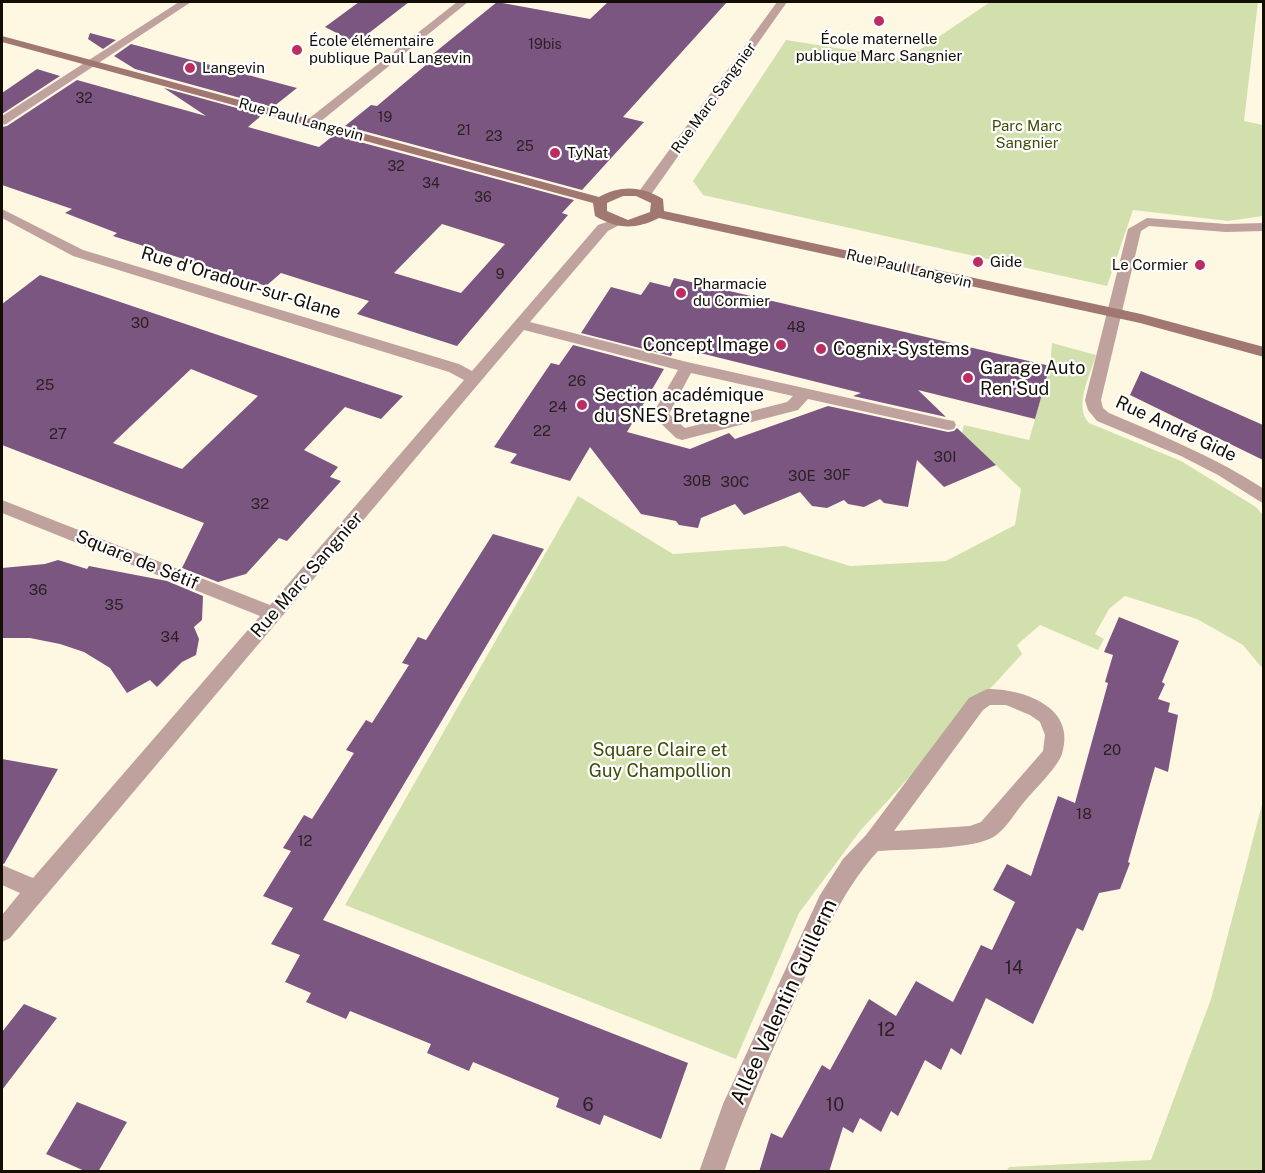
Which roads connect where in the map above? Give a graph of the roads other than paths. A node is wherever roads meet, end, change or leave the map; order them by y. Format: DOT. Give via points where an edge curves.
graph roads {
  1 [pos="186,2"];
  2 [pos="463,2"];
  3 [pos="782,2"];
  4 [pos="2,39"];
  5 [pos="92,63"];
  6 [pos="2,121"];
  7 [pos="311,123"];
  8 [pos="645,193"];
  9 [pos="600,201"];
  10 [pos="2,213"];
  11 [pos="657,214"];
  12 [pos="616,223"];
  13 [pos="1263,226"];
  14 [pos="1115,313"];
  15 [pos="1160,323"];
  16 [pos="522,325"];
  17 [pos="1263,339"];
  18 [pos="1263,352"];
  19 [pos="687,367"];
  20 [pos="473,379"];
  21 [pos="804,393"];
  22 [pos="948,425"];
  23 [pos="1263,498"];
  24 [pos="2,506"];
  25 [pos="273,614"];
  26 [pos="873,842"];
  27 [pos="2,875"];
  28 [pos="36,890"];
  29 [pos="2,931"];
  30 [pos="711,1172"];
  1 -- 5 [label="street"];
  2 -- 7 [label="street"];
  3 -- 8 [label="street, Rue Marc Sangnier"];
  4 -- 5 [label="street, Rue Paul Langevin"];
  5 -- 6 [label="street"];
  5 -- 7 [label="street, Rue Paul Langevin"];
  7 -- 9 [label="street, Rue Paul Langevin"];
  8 -- 9 [label="street" via="619,191"];
  8 -- 11 [label="street" via="658,202"];
  9 -- 12 [label="street" via="600,213"];
  10 -- 20 [label="street, Rue d'Oradour-sur-Glane" via="78,253 454,368"];
  11 -- 12 [label="street" via="637,224"];
  11 -- 14 [label="street, Rue Paul Langevin"];
  12 -- 16 [label="street, Rue Marc Sangnier" via="603,228"];
  13 -- 14 [label="street, Rue André Gide" via="1140,224 1135,229"];
  14 -- 15 [label="street, Rue Paul Langevin"];
  14 -- 23 [label="street, Rue André Gide" via="1093,400 1096,410 1112,422 1150,435 1224,471"];
  15 -- 17 [label="street, Rue Paul Langevin"];
  15 -- 18 [label="street, Rue Paul Langevin"];
  16 -- 19 [label="street"];
  16 -- 20 [label="street, Rue Marc Sangnier"];
  19 -- 21 [label="street"];
  19 -- 21 [label="street" via="660,415 682,434 792,406"];
  20 -- 25 [label="street, Rue Marc Sangnier"];
  21 -- 22 [label="street"];
  24 -- 25 [label="street, Square de Sétif"];
  25 -- 28 [label="street, Rue Marc Sangnier"];
  26 -- 26 [label="street, Allée Valentin Guillerm" via="970,835 988,829 1052,754 1055,735 1048,717 1022,701 1006,697 987,697 976,704"];
  26 -- 30 [label="street, Allée Valentin Guillerm" via="851,866 828,902 732,1113"];
  27 -- 28 [label="street"];
  28 -- 29 [label="street, Rue Marc Sangnier"];
}
